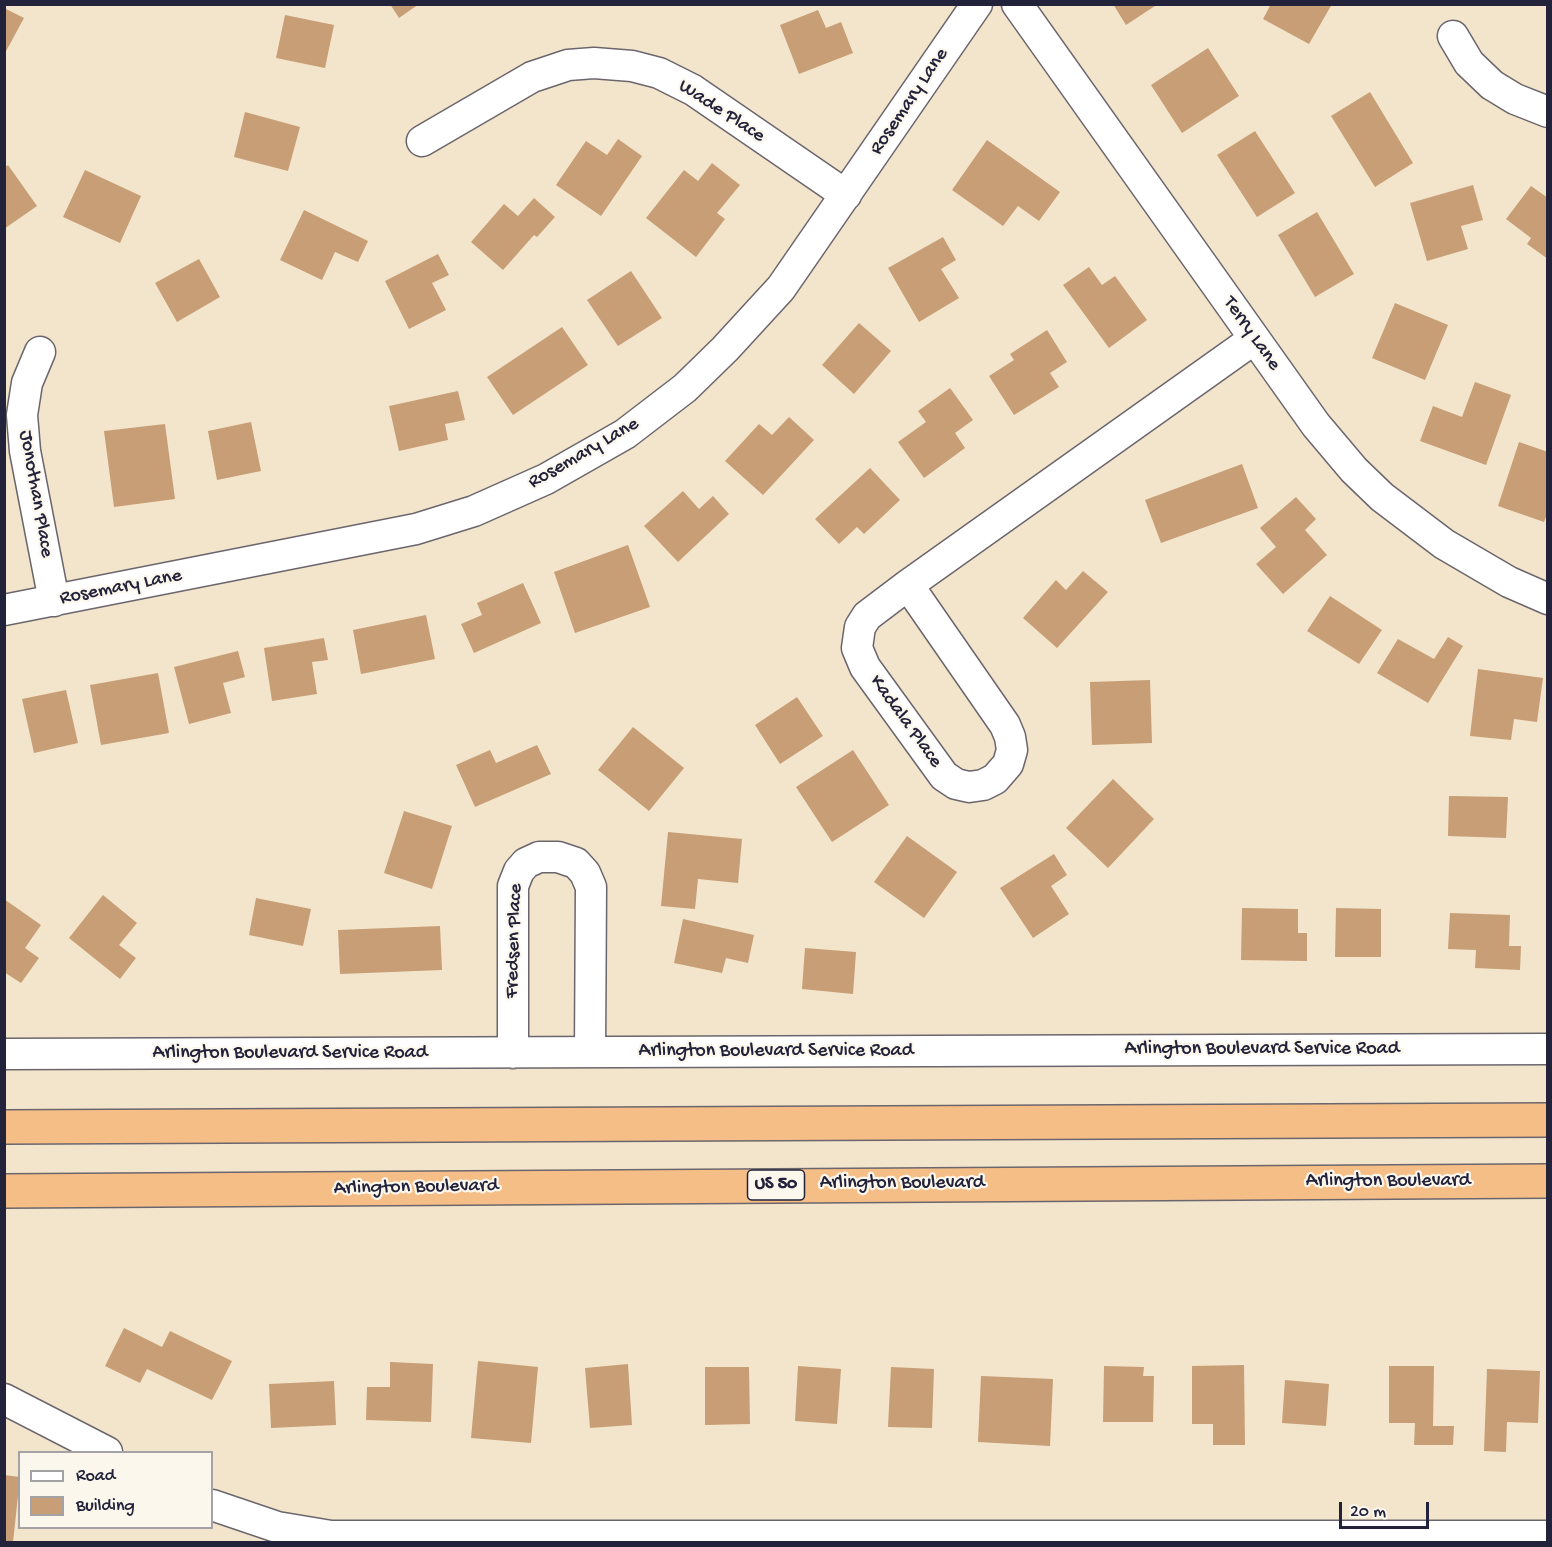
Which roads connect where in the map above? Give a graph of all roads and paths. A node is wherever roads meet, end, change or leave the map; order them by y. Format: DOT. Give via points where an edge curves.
graph roads {
  1 [pos="977,4"];
  2 [pos="1017,4"];
  3 [pos="1453,36"];
  4 [pos="1548,112"];
  5 [pos="422,141"];
  6 [pos="846,195"];
  7 [pos="1254,339"];
  8 [pos="40,352"];
  9 [pos="908,585"];
  10 [pos="1548,599"];
  11 [pos="54,601"];
  12 [pos="4,610"];
  13 [pos="1548,1049"];
  14 [pos="590,1052"];
  15 [pos="513,1053"];
  16 [pos="4,1054"];
  17 [pos="1548,1120"];
  18 [pos="4,1127"];
  19 [pos="1548,1181"];
  20 [pos="4,1191"];
  21 [pos="4,1399"];
  22 [pos="105,1451"];
  23 [pos="213,1504"];
  24 [pos="1548,1536"];
  25 [pos="410,1540"];
  1 -- 6 [label="street, Rosemary Lane"];
  2 -- 7 [label="street, Terry Lane"];
  3 -- 4 [label="street" via="1469,63 1492,85"];
  5 -- 6 [label="street, Wade Place" via="532,77 568,65 632,66 693,90"];
  6 -- 11 [label="street, Rosemary Lane" via="781,288 685,388 625,434 546,479 474,511 416,529"];
  7 -- 9 [label="street, Kadala Place"];
  7 -- 10 [label="street, Terry Lane" via="1316,425 1382,497 1444,544 1509,582"];
  8 -- 11 [label="street, Jonothan Place" via="27,382 22,415 25,451"];
  9 -- 9 [label="street, Kadala Place" via="1010,737 1008,764 995,779 983,785 969,787 944,776 865,667 857,648 860,627 867,616"];
  11 -- 12 [label="street, Rosemary Lane"];
  13 -- 14 [label="street, Arlington Boulevard Service Road"];
  14 -- 15 [label="street, Arlington Boulevard Service Road"];
  14 -- 15 [label="street, Fredsen Place" via="591,887 576,862 539,857 526,863 513,886"];
  15 -- 16 [label="street, Arlington Boulevard Service Road"];
  17 -- 18 [label="highway"];
  19 -- 20 [label="highway, Arlington Boulevard / US 50"];
  21 -- 22 [label="street"];
  23 -- 25 [label="street" via="277,1527"];
  24 -- 25 [label="street"];
}
